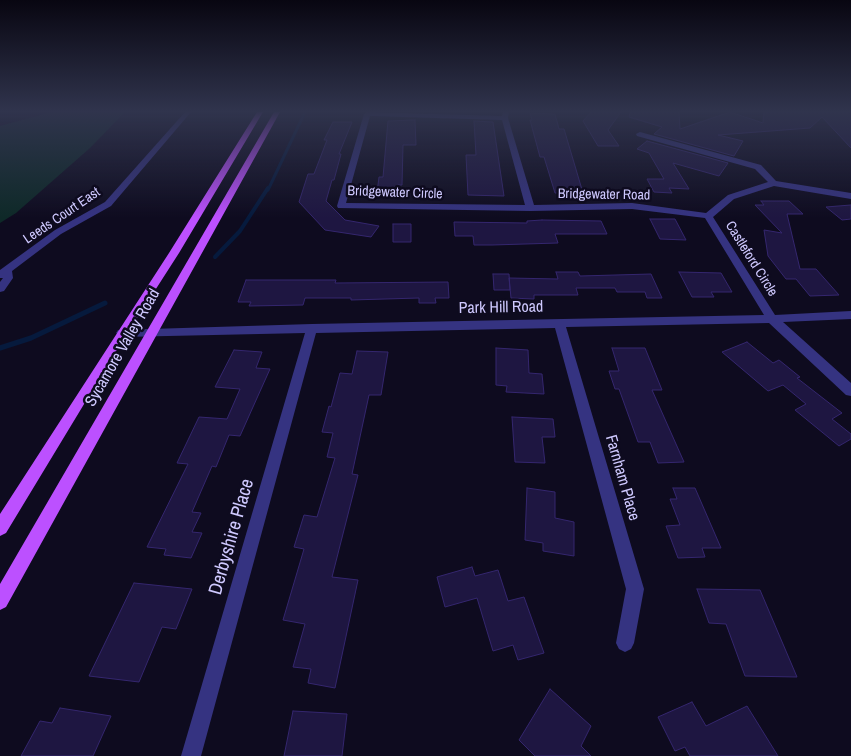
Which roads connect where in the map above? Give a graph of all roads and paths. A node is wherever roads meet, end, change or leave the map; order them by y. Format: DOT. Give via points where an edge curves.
graph roads {
  1 [pos="157,147"];
  2 [pos="239,147"];
  3 [pos="257,147"];
  4 [pos="358,147"];
  5 [pos="514,147"];
  6 [pos="687,147"];
  7 [pos="773,183"];
  8 [pos="851,196"];
  9 [pos="530,208"];
  10 [pos="708,216"];
  11 [pos="3,273"];
  12 [pos="0,289"];
  13 [pos="851,315"];
  14 [pos="772,319"];
  15 [pos="559,324"];
  16 [pos="312,328"];
  17 [pos="122,333"];
  18 [pos="151,333"];
  19 [pos="851,391"];
  20 [pos="0,528"];
  21 [pos="0,601"];
  22 [pos="625,643"];
  23 [pos="191,756"];
  1 -- 11 [label="street, Leeds Court East" via="108,204 58,232"];
  2 -- 17 [label="main road, Sycamore Valley Road"];
  3 -- 18 [label="main road, Sycamore Valley Road"];
  4 -- 9 [label="street, Bridgewater Circle" via="341,206"];
  5 -- 9 [label="street"];
  6 -- 7 [label="street" via="758,167"];
  7 -- 8 [label="street, Castleford Circle"];
  7 -- 10 [label="street, Castleford Circle" via="731,197"];
  9 -- 10 [label="street, Bridgewater Road" via="632,206"];
  10 -- 14 [label="street, Castleford Circle"];
  11 -- 12 [label="street, Leeds Court East" via="8,278"];
  13 -- 14 [label="street, Park Hill Road"];
  14 -- 15 [label="street, Park Hill Road"];
  14 -- 19 [label="street, Castleford Circle"];
  15 -- 16 [label="street, Park Hill Road"];
  15 -- 22 [label="street, Farnham Place" via="635,589"];
  16 -- 18 [label="street, Park Hill Road"];
  16 -- 23 [label="street, Derbyshire Place"];
  17 -- 18 [label="street, Park Hill Road"];
  17 -- 20 [label="main road, Sycamore Valley Road"];
  18 -- 21 [label="main road, Sycamore Valley Road"];
}
